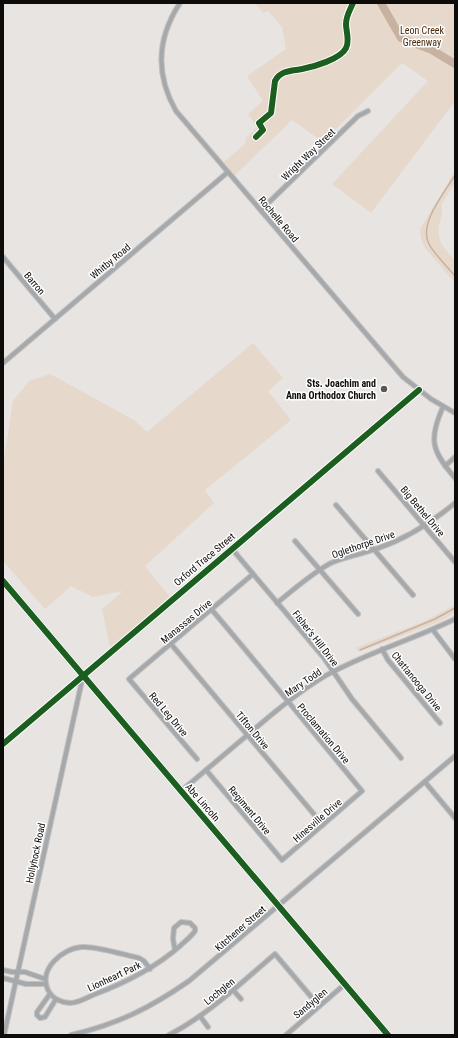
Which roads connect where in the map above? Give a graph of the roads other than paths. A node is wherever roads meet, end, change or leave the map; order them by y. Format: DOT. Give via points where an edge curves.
graph roads {
  1 [pos="180,3"];
  2 [pos="368,111"];
  3 [pos="228,172"];
  4 [pos="261,210"];
  5 [pos="3,257"];
  6 [pos="55,319"];
  7 [pos="3,363"];
  8 [pos="419,390"];
  9 [pos="443,407"];
  10 [pos="455,413"];
  11 [pos="455,457"];
  12 [pos="445,466"];
  13 [pos="378,471"];
  14 [pos="455,478"];
  15 [pos="455,503"];
  16 [pos="336,505"];
  17 [pos="425,526"];
  18 [pos="295,541"];
  19 [pos="232,549"];
  20 [pos="375,550"];
  21 [pos="455,562"];
  22 [pos="320,570"];
  23 [pos="253,574"];
  24 [pos="3,581"];
  25 [pos="412,595"];
  26 [pos="277,603"];
  27 [pos="212,610"];
  28 [pos="358,614"];
  29 [pos="455,619"];
  30 [pos="433,630"];
  31 [pos="171,644"];
  32 [pos="382,649"];
  33 [pos="455,659"];
  34 [pos="333,672"];
  35 [pos="83,675"];
  36 [pos="129,679"];
  37 [pos="288,701"];
  38 [pos="440,723"];
  39 [pos="247,735"];
  40 [pos="3,744"];
  41 [pos="455,756"];
  42 [pos="402,758"];
  43 [pos="197,759"];
  44 [pos="206,770"];
  45 [pos="424,782"];
  46 [pos="180,792"];
  47 [pos="362,792"];
  48 [pos="455,818"];
  49 [pos="323,825"];
  50 [pos="282,860"];
  51 [pos="278,905"];
  52 [pos="175,950"];
  53 [pos="150,968"];
  54 [pos="3,970"];
  55 [pos="18,972"];
  56 [pos="35,976"];
  57 [pos="3,978"];
  58 [pos="45,979"];
  59 [pos="16,981"];
  60 [pos="34,984"];
  61 [pos="46,984"];
  62 [pos="345,984"];
  63 [pos="233,990"];
  64 [pos="50,994"];
  65 [pos="56,999"];
  66 [pos="241,999"];
  67 [pos="42,1005"];
  68 [pos="319,1006"];
  69 [pos="49,1010"];
  70 [pos="200,1016"];
  71 [pos="208,1027"];
  72 [pos="4,1035"];
  73 [pos="72,1035"];
  74 [pos="169,1035"];
  75 [pos="286,1035"];
  76 [pos="388,1035"];
  1 -- 3 [label="street, Rochelle Road" via="163,38 162,70 167,91 181,118"];
  2 -- 4 [label="street, Wright Way Street" via="358,116"];
  3 -- 4 [label="street, Rochelle Road"];
  3 -- 6 [label="street, Whitby Road"];
  4 -- 8 [label="street, Rochelle Road" via="403,377"];
  5 -- 6 [label="street, Barron"];
  6 -- 7 [label="street, Whitby Road"];
  8 -- 9 [label="street, Rochelle Road"];
  8 -- 19 [label="street, Oxford Trace Street"];
  9 -- 10 [label="street, Rochelle Road"];
  9 -- 12 [label="street" via="435,428 434,441 437,454"];
  11 -- 12 [label="street"];
  12 -- 14 [label="street"];
  13 -- 17 [label="street, Big Bethel Drive"];
  15 -- 17 [label="street, Oglethorpe Drive"];
  16 -- 20 [label="street"];
  17 -- 20 [label="street, Oglethorpe Drive"];
  17 -- 21 [label="street, Big Bethel Drive"];
  18 -- 22 [label="street"];
  19 -- 23 [label="street, Fisher's Hill Drive"];
  19 -- 35 [label="street, Oxford Trace Street"];
  20 -- 22 [label="street, Oglethorpe Drive" via="331,563"];
  20 -- 25 [label="street"];
  22 -- 26 [label="street, Oglethorpe Drive" via="310,575"];
  22 -- 28 [label="street"];
  23 -- 26 [label="street, Fisher's Hill Drive"];
  23 -- 27 [label="street, Manassas Drive"];
  24 -- 35 [label="street, Abe Lincoln"];
  26 -- 34 [label="street, Fisher's Hill Drive"];
  27 -- 31 [label="street, Manassas Drive"];
  27 -- 37 [label="street, Proclamation Drive"];
  29 -- 30 [label="street, Mary Todd"];
  30 -- 32 [label="street, Mary Todd"];
  30 -- 33 [label="street"];
  31 -- 36 [label="street, Manassas Drive"];
  31 -- 39 [label="street, Tifton Drive"];
  32 -- 34 [label="street, Mary Todd"];
  32 -- 38 [label="street, Chattanooga Drive" via="388,660"];
  34 -- 37 [label="street, Mary Todd"];
  34 -- 42 [label="street, Fisher's Hill Drive" via="352,699"];
  35 -- 40 [label="street, Oxford Trace Street"];
  35 -- 46 [label="street, Abe Lincoln"];
  35 -- 55 [label="street, Hollyhock Road"];
  36 -- 43 [label="street, Red Leg Drive"];
  37 -- 39 [label="street, Mary Todd"];
  37 -- 47 [label="street, Proclamation Drive"];
  39 -- 44 [label="street, Mary Todd"];
  39 -- 49 [label="street, Tifton Drive"];
  41 -- 45 [label="street, Kitchener Street"];
  44 -- 46 [label="street, Mary Todd"];
  44 -- 50 [label="street, Regiment Drive"];
  45 -- 48 [label="street"];
  45 -- 51 [label="street, Kitchener Street"];
  46 -- 51 [label="street, Abe Lincoln"];
  47 -- 49 [label="street, Hinesville Drive"];
  49 -- 50 [label="street, Hinesville Drive"];
  51 -- 62 [label="street, Abe Lincoln"];
  51 -- 73 [label="street, Kitchener Street" via="200,972 151,1006 123,1019"];
  52 -- 52 [label="street, Lionheart Park" via="172,939 174,928 181,922 190,923 195,931"];
  52 -- 53 [label="street, Lionheart Park"];
  53 -- 58 [label="street" via="139,958 83,947 56,958"];
  53 -- 65 [label="street, Lionheart Park" via="117,986 77,1002 69,1003"];
  54 -- 55 [label="street"];
  55 -- 56 [label="street"];
  55 -- 59 [label="street, Hollyhock Road"];
  56 -- 58 [label="street"];
  56 -- 60 [label="street"];
  57 -- 59 [label="street"];
  58 -- 61 [label="street"];
  59 -- 60 [label="street"];
  59 -- 72 [label="street, Hollyhock Road"];
  60 -- 61 [label="street"];
  61 -- 64 [label="street"];
  62 -- 68 [label="street, Sandyglen"];
  62 -- 76 [label="street, Abe Lincoln"];
  63 -- 66 [label="street"];
  63 -- 68 [label="street, Lochglen" via="275,954"];
  63 -- 70 [label="street, Lochglen"];
  64 -- 65 [label="street"];
  64 -- 67 [label="street"];
  65 -- 69 [label="street"];
  67 -- 69 [label="street"];
  67 -- 69 [label="street" via="37,1012 40,1018 45,1017"];
  68 -- 75 [label="street, Sandyglen"];
  70 -- 71 [label="street"];
  70 -- 74 [label="street, Lochglen"];
}
